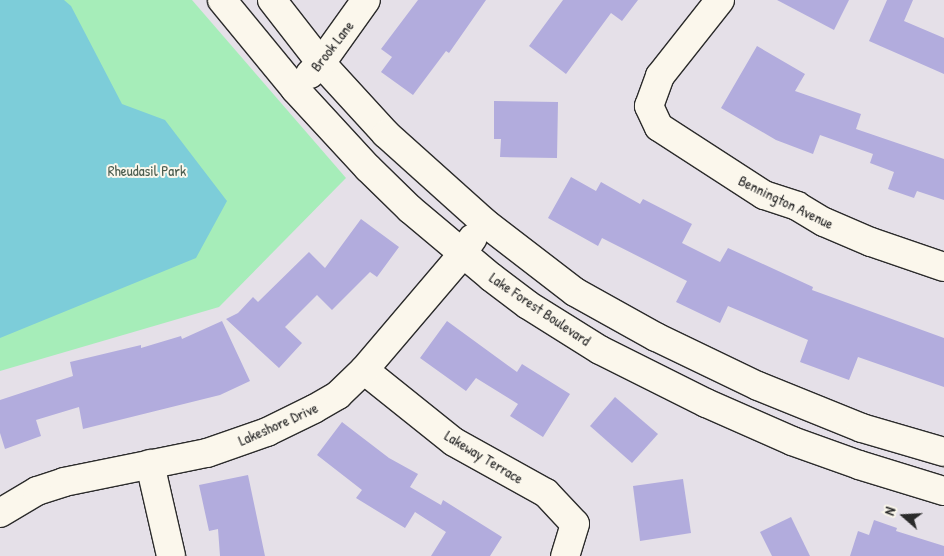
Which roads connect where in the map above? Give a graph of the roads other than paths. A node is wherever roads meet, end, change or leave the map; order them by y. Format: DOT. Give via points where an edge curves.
graph roads {
  1 [pos="222,0"];
  2 [pos="272,0"];
  3 [pos="366,0"];
  4 [pos="720,0"];
  5 [pos="321,63"];
  6 [pos="295,90"];
  7 [pos="484,222"];
  8 [pos="462,252"];
  9 [pos="944,267"];
  10 [pos="364,370"];
  11 [pos="944,452"];
  12 [pos="150,464"];
  13 [pos="944,491"];
  14 [pos="0,513"];
  15 [pos="170,556"];
  16 [pos="565,556"];
  1 -- 6 [label="street, Lake Forest Boulevard"];
  2 -- 5 [label="street"];
  3 -- 5 [label="street, Brook Lane"];
  4 -- 9 [label="street, Bennington Avenue" via="660,76 649,106 659,127 764,194 797,206 824,222 871,242"];
  5 -- 6 [label="street, Brook Lane"];
  5 -- 7 [label="street" via="386,134"];
  6 -- 8 [label="street, Lake Forest Boulevard" via="389,188"];
  7 -- 8 [label="street, Lakeshore Drive"];
  7 -- 11 [label="street" via="575,292 656,336 806,406 862,428"];
  8 -- 10 [label="street, Lakeshore Drive"];
  8 -- 13 [label="street, Lake Forest Boulevard" via="528,305 600,350 648,375 792,441"];
  10 -- 12 [label="street, Lakeshore Drive" via="338,395 267,432 207,453"];
  10 -- 16 [label="street, Lakeway Terrace" via="454,442 546,493 575,524"];
  12 -- 14 [label="street, Lakeshore Drive" via="64,482 37,491"];
  12 -- 15 [label="street"];
}
